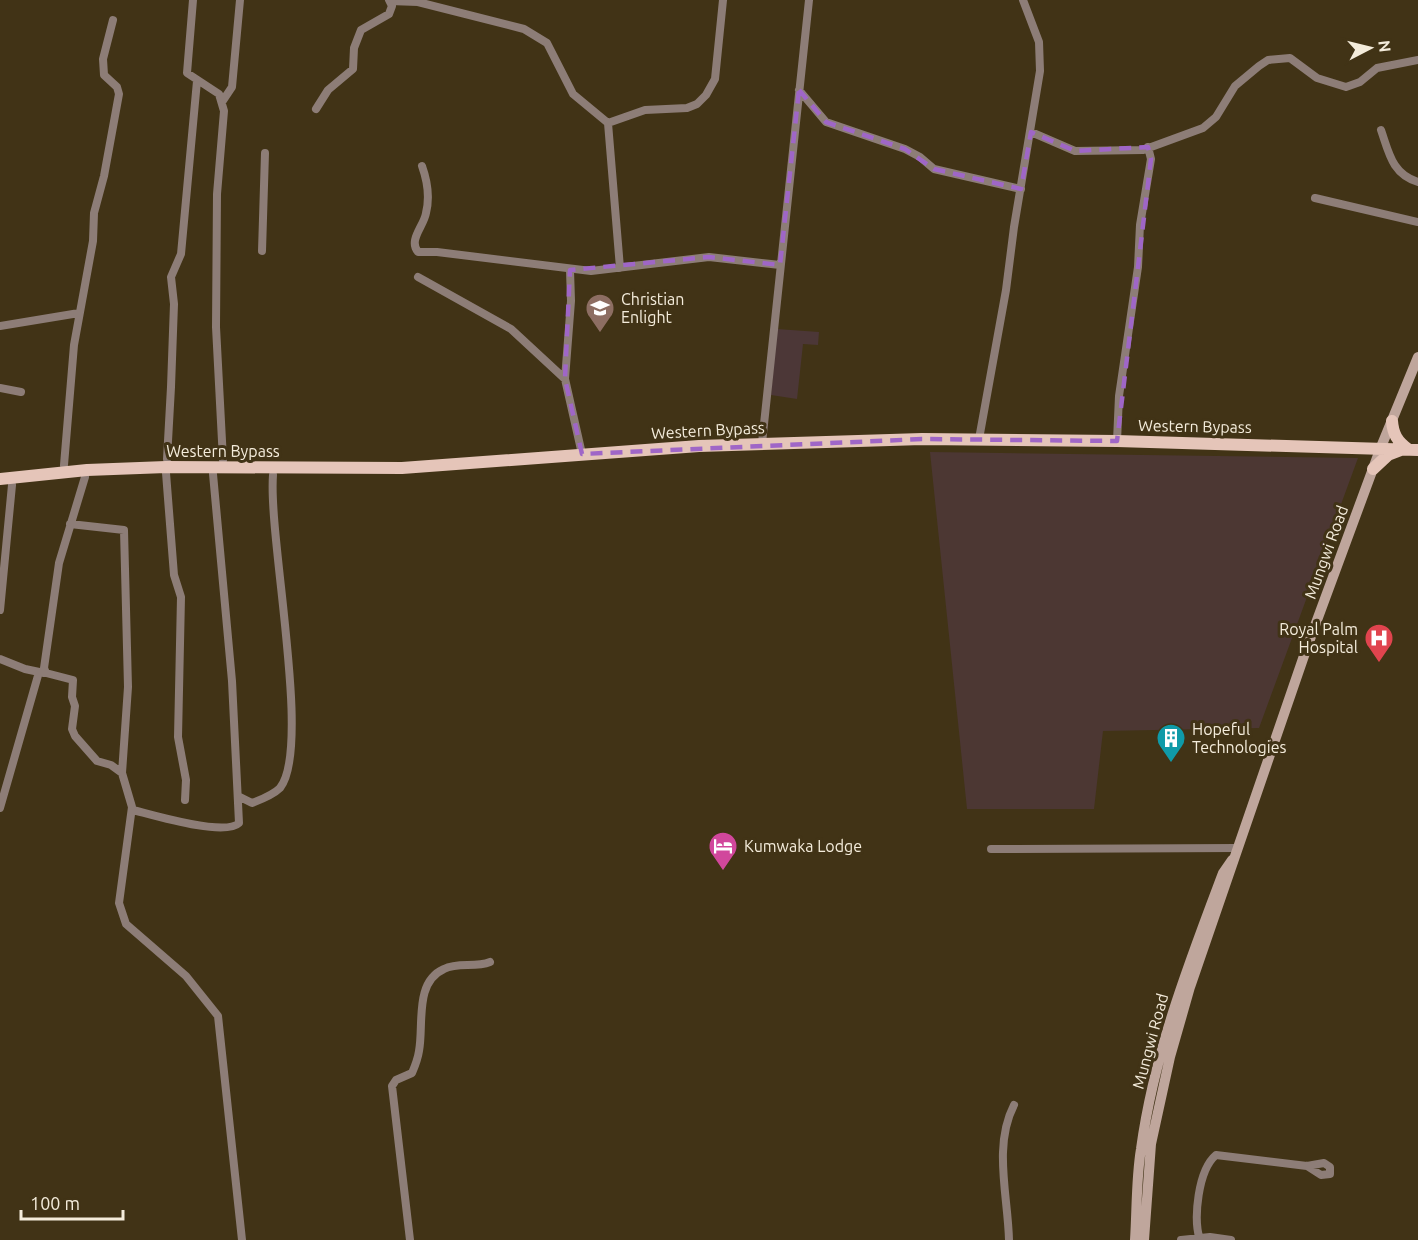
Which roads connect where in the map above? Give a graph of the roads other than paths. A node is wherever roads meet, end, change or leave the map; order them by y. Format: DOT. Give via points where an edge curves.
graph roads {
  1 [pos="193,0"];
  2 [pos="240,0"];
  3 [pos="723,0"];
  4 [pos="809,0"];
  5 [pos="1023,0"];
  6 [pos="389,1"];
  7 [pos="441,4"];
  8 [pos="113,20"];
  9 [pos="1418,60"];
  10 [pos="197,81"];
  11 [pos="799,90"];
  12 [pos="222,102"];
  13 [pos="316,110"];
  14 [pos="608,123"];
  15 [pos="1381,130"];
  16 [pos="1031,132"];
  17 [pos="1148,147"];
  18 [pos="265,153"];
  19 [pos="422,166"];
  20 [pos="1418,182"];
  21 [pos="1021,189"];
  22 [pos="1315,198"];
  23 [pos="1418,222"];
  24 [pos="262,251"];
  25 [pos="780,265"];
  26 [pos="620,268"];
  27 [pos="570,270"];
  28 [pos="418,277"];
  29 [pos="80,313"];
  30 [pos="0,326"];
  31 [pos="1418,357"];
  32 [pos="565,379"];
  33 [pos="0,388"];
  34 [pos="21,392"];
  35 [pos="1392,421"];
  36 [pos="979,439"];
  37 [pos="1117,441"];
  38 [pos="762,443"];
  39 [pos="1358,447"];
  40 [pos="1381,447"];
  41 [pos="1413,449"];
  42 [pos="582,454"];
  43 [pos="166,459"];
  44 [pos="223,460"];
  45 [pos="64,465"];
  46 [pos="1373,469"];
  47 [pos="166,473"];
  48 [pos="213,474"];
  49 [pos="273,475"];
  50 [pos="85,477"];
  51 [pos="6,482"];
  52 [pos="70,524"];
  53 [pos="0,610"];
  54 [pos="0,659"];
  55 [pos="43,672"];
  56 [pos="122,773"];
  57 [pos="238,796"];
  58 [pos="185,800"];
  59 [pos="0,808"];
  60 [pos="133,810"];
  61 [pos="1237,848"];
  62 [pos="991,849"];
  63 [pos="1232,860"];
  64 [pos="490,962"];
  65 [pos="1014,1105"];
  66 [pos="1307,1166"];
  67 [pos="1199,1239"];
  68 [pos="242,1240"];
  69 [pos="410,1240"];
  70 [pos="1009,1240"];
  71 [pos="1135,1240"];
  72 [pos="1144,1240"];
  73 [pos="1181,1240"];
  74 [pos="1231,1240"];
  1 -- 10 [label="street" via="188,73"];
  2 -- 12 [label="street" via="232,87"];
  3 -- 14 [label="street" via="715,79 706,95 687,108 645,110"];
  4 -- 11 [label="street"];
  5 -- 16 [label="street" via="1040,50"];
  6 -- 7 [label="street"];
  6 -- 13 [label="street" via="390,14 361,30 354,48 353,69 328,90"];
  7 -- 14 [label="street" via="524,29 543,40 553,51 573,94"];
  8 -- 29 [label="street" via="103,59 104,75 119,94 94,213"];
  9 -- 17 [label="street" via="1377,68 1360,82 1346,87 1317,78 1290,58 1268,60 1235,86 1216,117 1203,128"];
  10 -- 12 [label="street" via="219,94"];
  10 -- 43 [label="street" via="181,254 171,277 174,304"];
  11 -- 21 [label="street" via="826,122 905,148 934,169"];
  11 -- 25 [label="street"];
  12 -- 44 [label="street" via="216,327"];
  14 -- 26 [label="street"];
  15 -- 20 [label="street" via="1395,168"];
  16 -- 17 [label="street" via="1075,151 1136,152"];
  16 -- 21 [label="street"];
  17 -- 37 [label="street" via="1151,159 1122,374"];
  18 -- 24 [label="street"];
  19 -- 27 [label="street" via="427,204 415,239 418,252"];
  21 -- 36 [label="street"];
  22 -- 23 [label="street"];
  25 -- 26 [label="street" via="710,257"];
  25 -- 38 [label="street"];
  26 -- 27 [label="street"];
  27 -- 32 [label="street"];
  28 -- 32 [label="street" via="511,329"];
  29 -- 30 [label="street"];
  29 -- 45 [label="street"];
  31 -- 35 [label="main road, Mungwi Road"];
  32 -- 42 [label="street"];
  33 -- 34 [label="street"];
  35 -- 40 [label="main road, Mungwi Road"];
  35 -- 41 [label="main road" via="1398,442"];
  36 -- 37 [label="main road, Western Bypass"];
  36 -- 38 [label="main road, Western Bypass"];
  37 -- 39 [label="main road, Western Bypass"];
  38 -- 42 [label="main road, Western Bypass"];
  39 -- 40 [label="main road, Western Bypass"];
  39 -- 46 [label="main road" via="1371,460"];
  40 -- 41 [label="main road, Western Bypass"];
  40 -- 46 [label="main road, Mungwi Road"];
  41 -- 46 [label="main road" via="1388,455"];
  42 -- 51 [label="main road, Western Bypass" via="402,468 87,470"];
  46 -- 61 [label="main road, Mungwi Road"];
  47 -- 58 [label="street" via="174,575 181,597 178,737 186,780"];
  48 -- 57 [label="street"];
  49 -- 57 [label="street" via="273,522 290,675 292,759 280,788 252,803"];
  50 -- 52 [label="street"];
  51 -- 53 [label="street"];
  52 -- 55 [label="street" via="59,562"];
  52 -- 56 [label="street" via="124,530 128,687"];
  54 -- 55 [label="street"];
  55 -- 56 [label="street" via="73,680 75,736 97,761"];
  55 -- 59 [label="street"];
  56 -- 60 [label="street"];
  57 -- 60 [label="street" via="239,823 234,827 185,822"];
  60 -- 68 [label="street" via="120,893 122,916 126,924 186,976 218,1016"];
  61 -- 62 [label="street"];
  61 -- 63 [label="main road, Mungwi Road"];
  63 -- 71 [label="main road, Mungwi Road" via="1223,873 1180,986 1161,1052 1140,1149"];
  63 -- 72 [label="main road, Mungwi Road" via="1190,987 1162,1089 1151,1144"];
  64 -- 69 [label="street" via="454,966 433,976 424,995 419,1053 412,1073 392,1086"];
  65 -- 70 [label="street" via="1007,1120 1002,1167"];
  66 -- 67 [label="street" via="1216,1155 1202,1184 1196,1222"];
  67 -- 73 [label="street"];
  67 -- 74 [label="street"];
}
